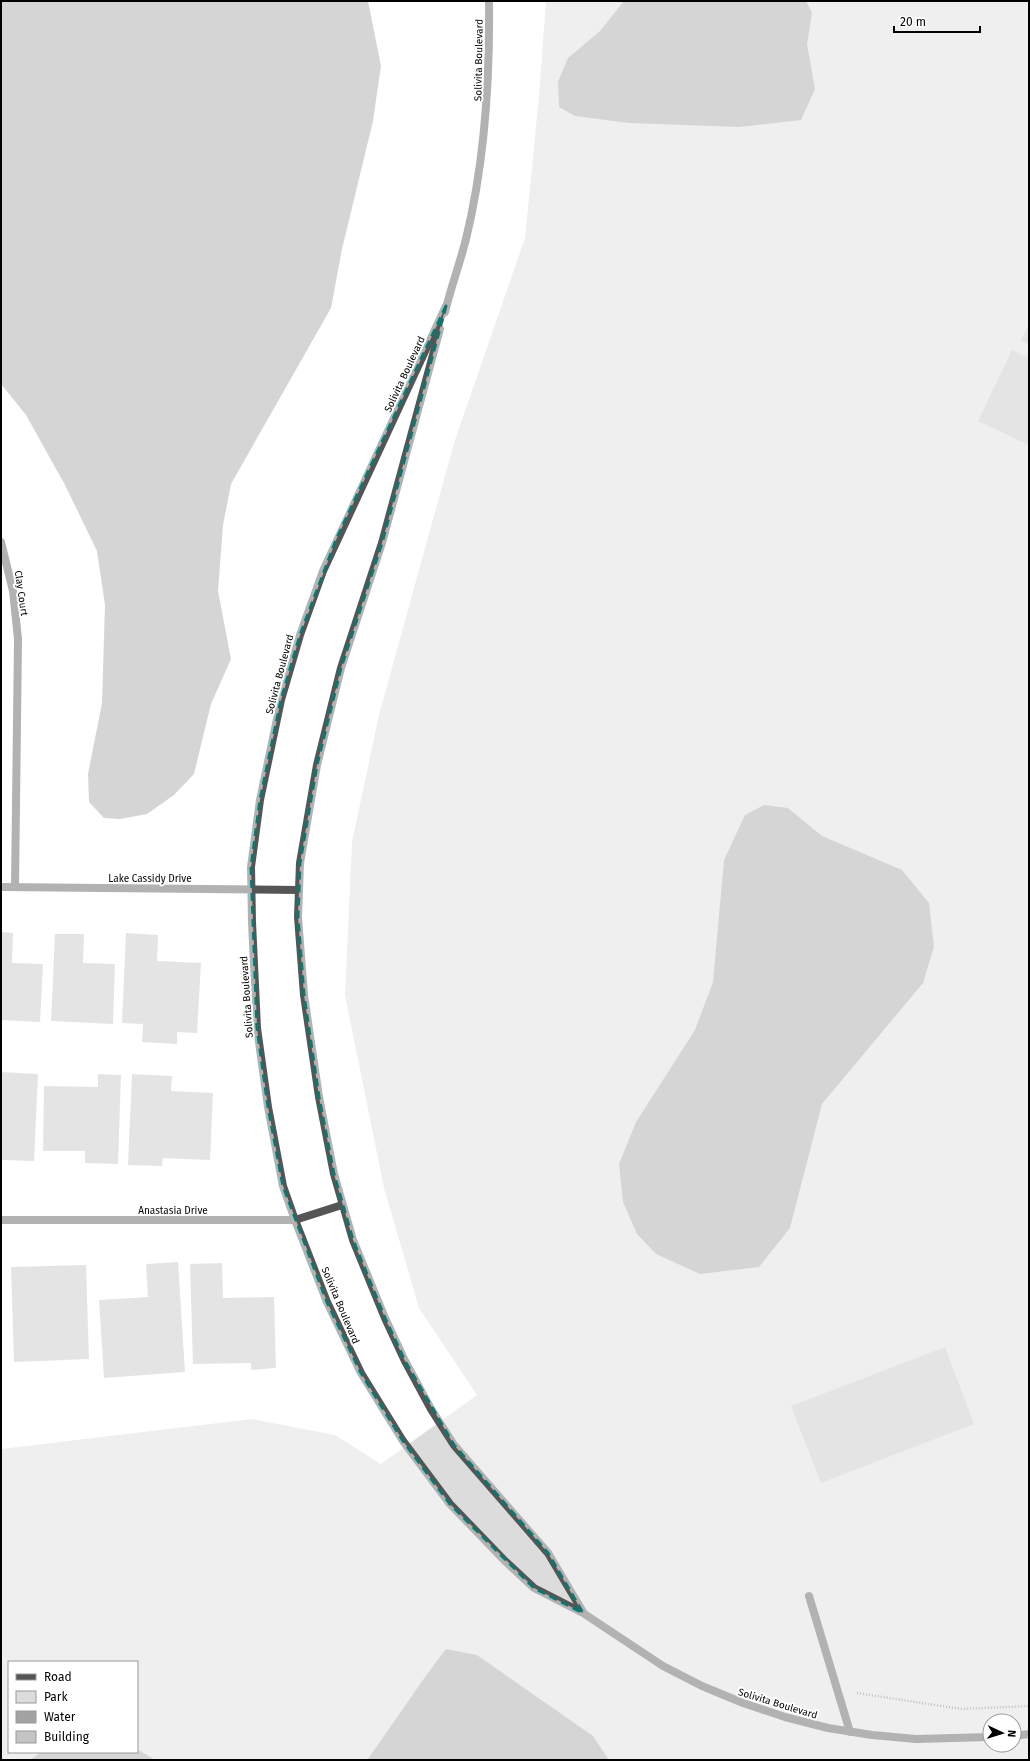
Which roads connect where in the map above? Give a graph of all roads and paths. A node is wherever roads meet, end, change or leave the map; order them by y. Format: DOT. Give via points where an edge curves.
graph roads {
  1 [pos="489,1"];
  2 [pos="446,306"];
  3 [pos="1,542"];
  4 [pos="1,888"];
  5 [pos="15,888"];
  6 [pos="251,889"];
  7 [pos="299,890"];
  8 [pos="342,1205"];
  9 [pos="1,1220"];
  10 [pos="295,1220"];
  11 [pos="809,1596"];
  12 [pos="583,1613"];
  13 [pos="837,1690"];
  14 [pos="1029,1706"];
  15 [pos="850,1732"];
  16 [pos="982,1737"];
  1 -- 2 [label="street, Solivita Boulevard" via="488,99 480,169 466,239"];
  2 -- 6 [label="street, Solivita Boulevard" via="336,540 300,635 281,700 260,800 251,867"];
  2 -- 7 [label="street, Solivita Boulevard" via="382,543 341,668 317,765 300,863"];
  3 -- 5 [label="street, Clay Court" via="13,591 18,639"];
  4 -- 5 [label="street, Lake Cassidy Drive"];
  5 -- 6 [label="street, Lake Cassidy Drive"];
  6 -- 7 [label="street, Lake Cassidy Drive"];
  6 -- 10 [label="street, Solivita Boulevard" via="258,1028 268,1107 283,1186"];
  7 -- 8 [label="street, Solivita Boulevard" via="298,917 304,995 319,1098"];
  8 -- 10 [label="street, Anastasia Drive"];
  8 -- 12 [label="street, Solivita Boulevard" via="369,1281 405,1361 431,1409 454,1445 548,1553"];
  9 -- 10 [label="street, Anastasia Drive"];
  10 -- 12 [label="street, Solivita Boulevard" via="327,1302 361,1373 402,1441 450,1504 505,1561 534,1588"];
  11 -- 13 [label="street"];
  12 -- 15 [label="street, Solivita Boulevard" via="663,1666 702,1686 785,1717"];
  13 -- 14 [label="path" via="961,1709"];
  13 -- 15 [label="street"];
  15 -- 16 [label="street, Solivita Boulevard" via="916,1739"];
}
